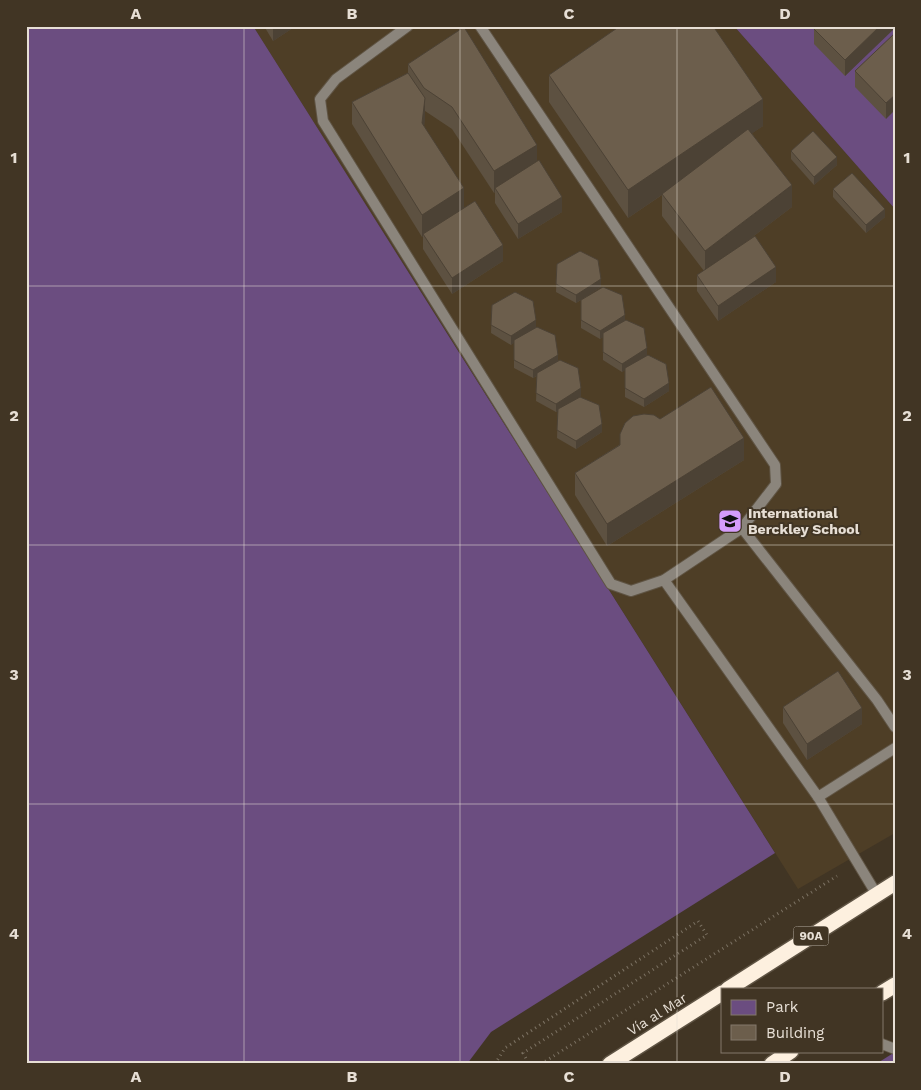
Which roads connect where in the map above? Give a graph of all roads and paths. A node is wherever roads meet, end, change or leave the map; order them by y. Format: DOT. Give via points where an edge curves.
graph roads {
  1 [pos="408,26"];
  2 [pos="480,26"];
  3 [pos="742,528"];
  4 [pos="664,580"];
  5 [pos="895,727"];
  6 [pos="895,748"];
  7 [pos="818,797"];
  8 [pos="857,864"];
  9 [pos="895,883"];
  10 [pos="876,895"];
  11 [pos="895,985"];
  12 [pos="730,988"];
  13 [pos="884,992"];
  14 [pos="721,993"];
  15 [pos="790,1052"];
  16 [pos="495,1064"];
  17 [pos="529,1064"];
  18 [pos="541,1064"];
  19 [pos="610,1064"];
  20 [pos="772,1064"];
  1 -- 4 [label="lane" via="336,79 320,99 323,121 611,584 631,591"];
  2 -- 3 [label="lane" via="774,465 776,484"];
  3 -- 4 [label="lane"];
  3 -- 5 [label="lane"];
  4 -- 7 [label="lane"];
  6 -- 7 [label="lane"];
  7 -- 8 [label="lane"];
  8 -- 10 [label="lane"];
  8 -- 18 [label="path"];
  9 -- 10 [label="highway, 90A"];
  10 -- 12 [label="highway, 90A"];
  11 -- 13 [label="highway"];
  14 -- 19 [label="highway, Vía al Mar"];
  15 -- 20 [label="highway"];
  16 -- 17 [label="path" via="505,1048 698,921 707,935 523,1053"];
}
